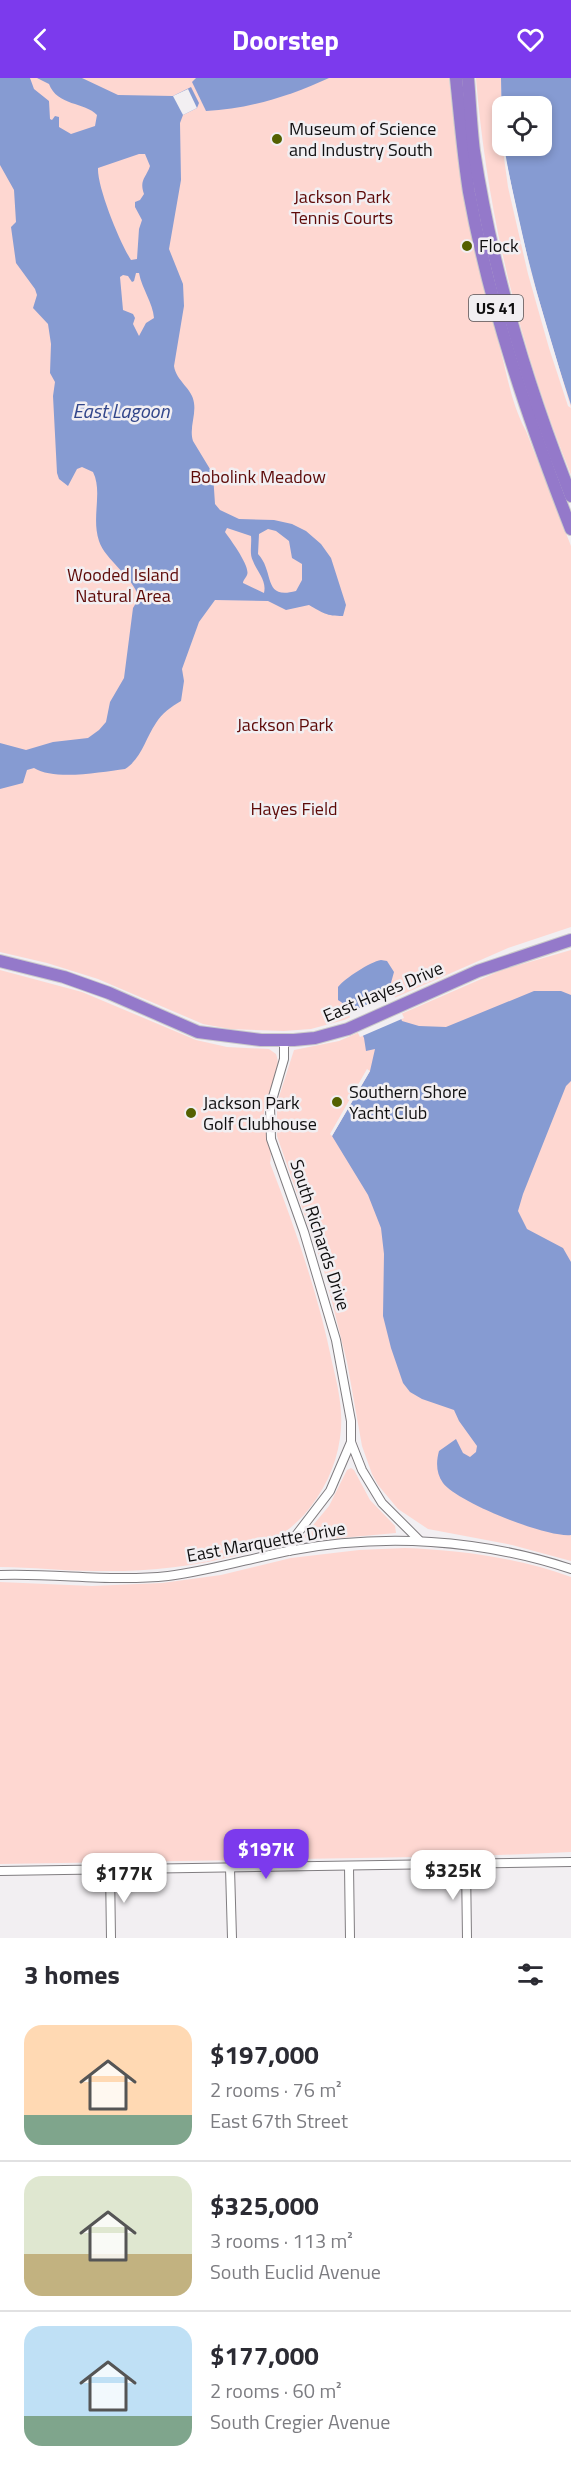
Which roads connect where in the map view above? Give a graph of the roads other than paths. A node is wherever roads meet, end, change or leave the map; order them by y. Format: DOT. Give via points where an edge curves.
graph roads {
  1 [pos="456,78"];
  2 [pos="468,78"];
  3 [pos="571,496"];
  4 [pos="571,529"];
  5 [pos="571,940"];
  6 [pos="0,961"];
  7 [pos="284,1041"];
  8 [pos="351,1442"];
  9 [pos="419,1540"];
  10 [pos="289,1551"];
  11 [pos="571,1569"];
  12 [pos="0,1575"];
  13 [pos="571,1862"];
  14 [pos="466,1864"];
  15 [pos="349,1866"];
  16 [pos="230,1868"];
  17 [pos="111,1869"];
  18 [pos="0,1871"];
  19 [pos="111,1938"];
  20 [pos="232,1938"];
  21 [pos="350,1938"];
  22 [pos="467,1938"];
  1 -- 4 [label="highway, US 41" via="469,193 495,305 521,396"];
  2 -- 3 [label="highway, US 41" via="474,148 494,251 531,384"];
  5 -- 7 [label="highway, East Hayes Drive" via="478,971 348,1029"];
  6 -- 7 [label="highway, East Hayes Drive" via="91,986 198,1032"];
  7 -- 8 [label="street, South Richards Drive" via="285,1059 270,1107 271,1139 324,1297 346,1391"];
  8 -- 9 [label="street, South Richards Drive" via="381,1503"];
  8 -- 10 [label="street, South Richards Drive" via="330,1491"];
  9 -- 10 [label="street, East Marquette Drive"];
  9 -- 11 [label="street, East Marquette Drive" via="481,1547"];
  10 -- 12 [label="street, East Marquette Drive" via="155,1577"];
  13 -- 14 [label="street"];
  14 -- 15 [label="street"];
  14 -- 22 [label="street"];
  15 -- 16 [label="street"];
  15 -- 21 [label="street"];
  16 -- 17 [label="street"];
  16 -- 20 [label="street"];
  17 -- 18 [label="street"];
  17 -- 19 [label="street"];
}
